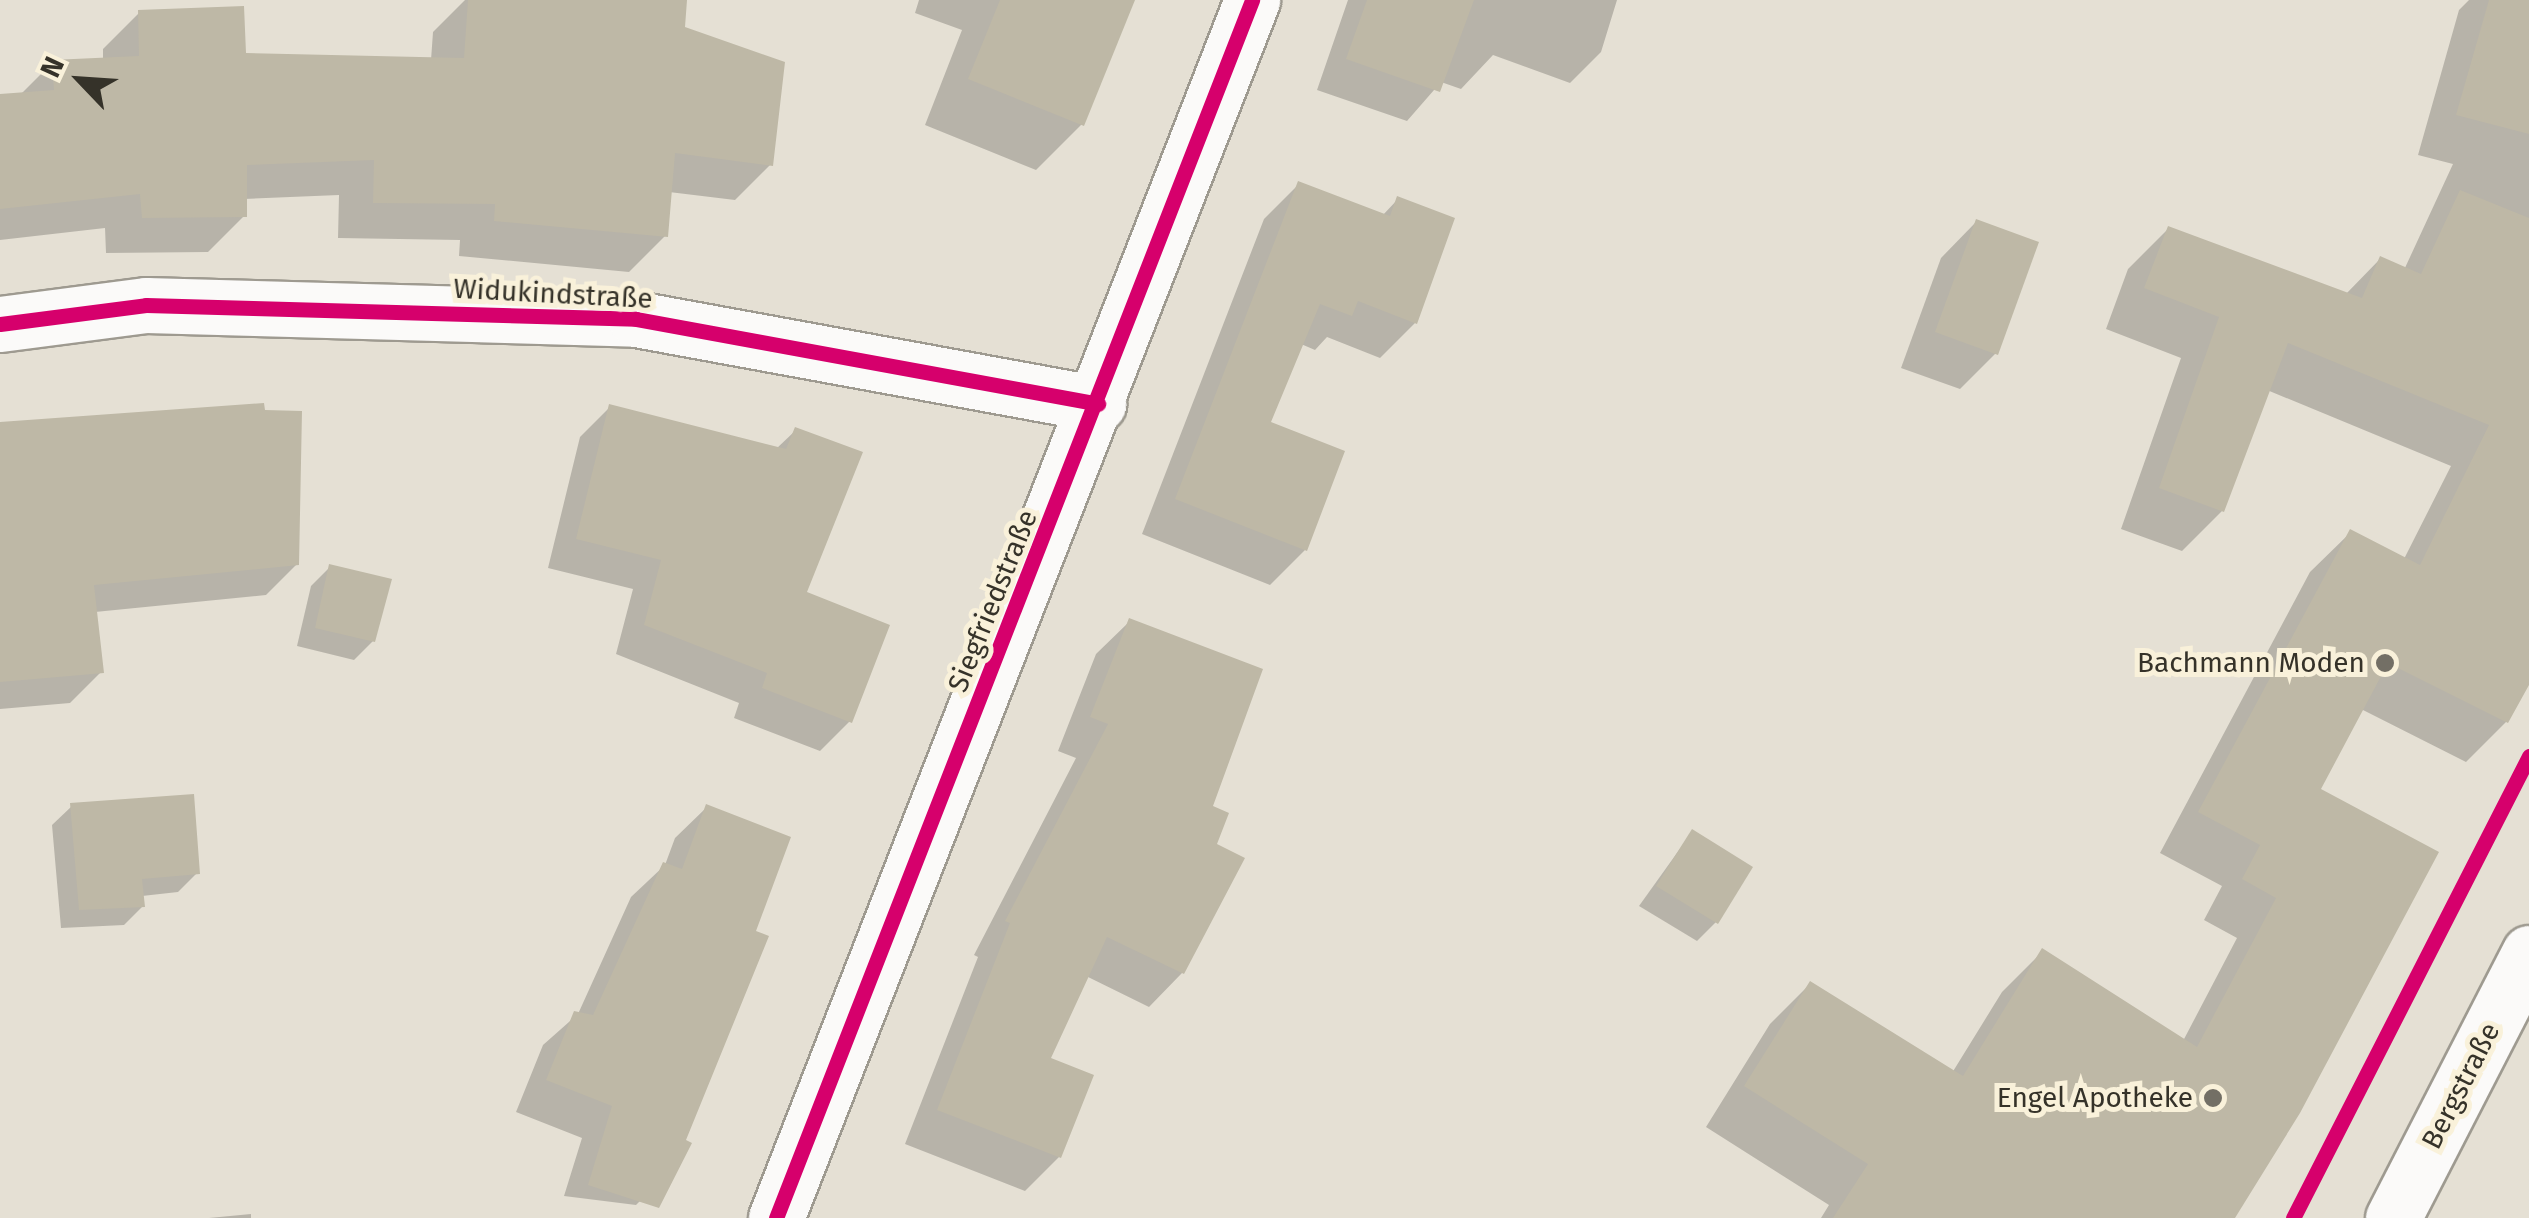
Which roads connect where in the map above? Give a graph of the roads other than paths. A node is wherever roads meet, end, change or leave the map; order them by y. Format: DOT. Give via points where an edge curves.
graph roads {
  1 [pos="1252,0"];
  2 [pos="0,324"];
  3 [pos="1098,404"];
  4 [pos="2529,953"];
  5 [pos="776,1218"];
  6 [pos="2393,1218"];
  1 -- 3 [label="street, Siegfriedstraße"];
  2 -- 3 [label="street, Widukindstraße" via="146,306 636,319"];
  3 -- 5 [label="street, Siegfriedstraße"];
  4 -- 6 [label="street, Bergstraße"];
}
